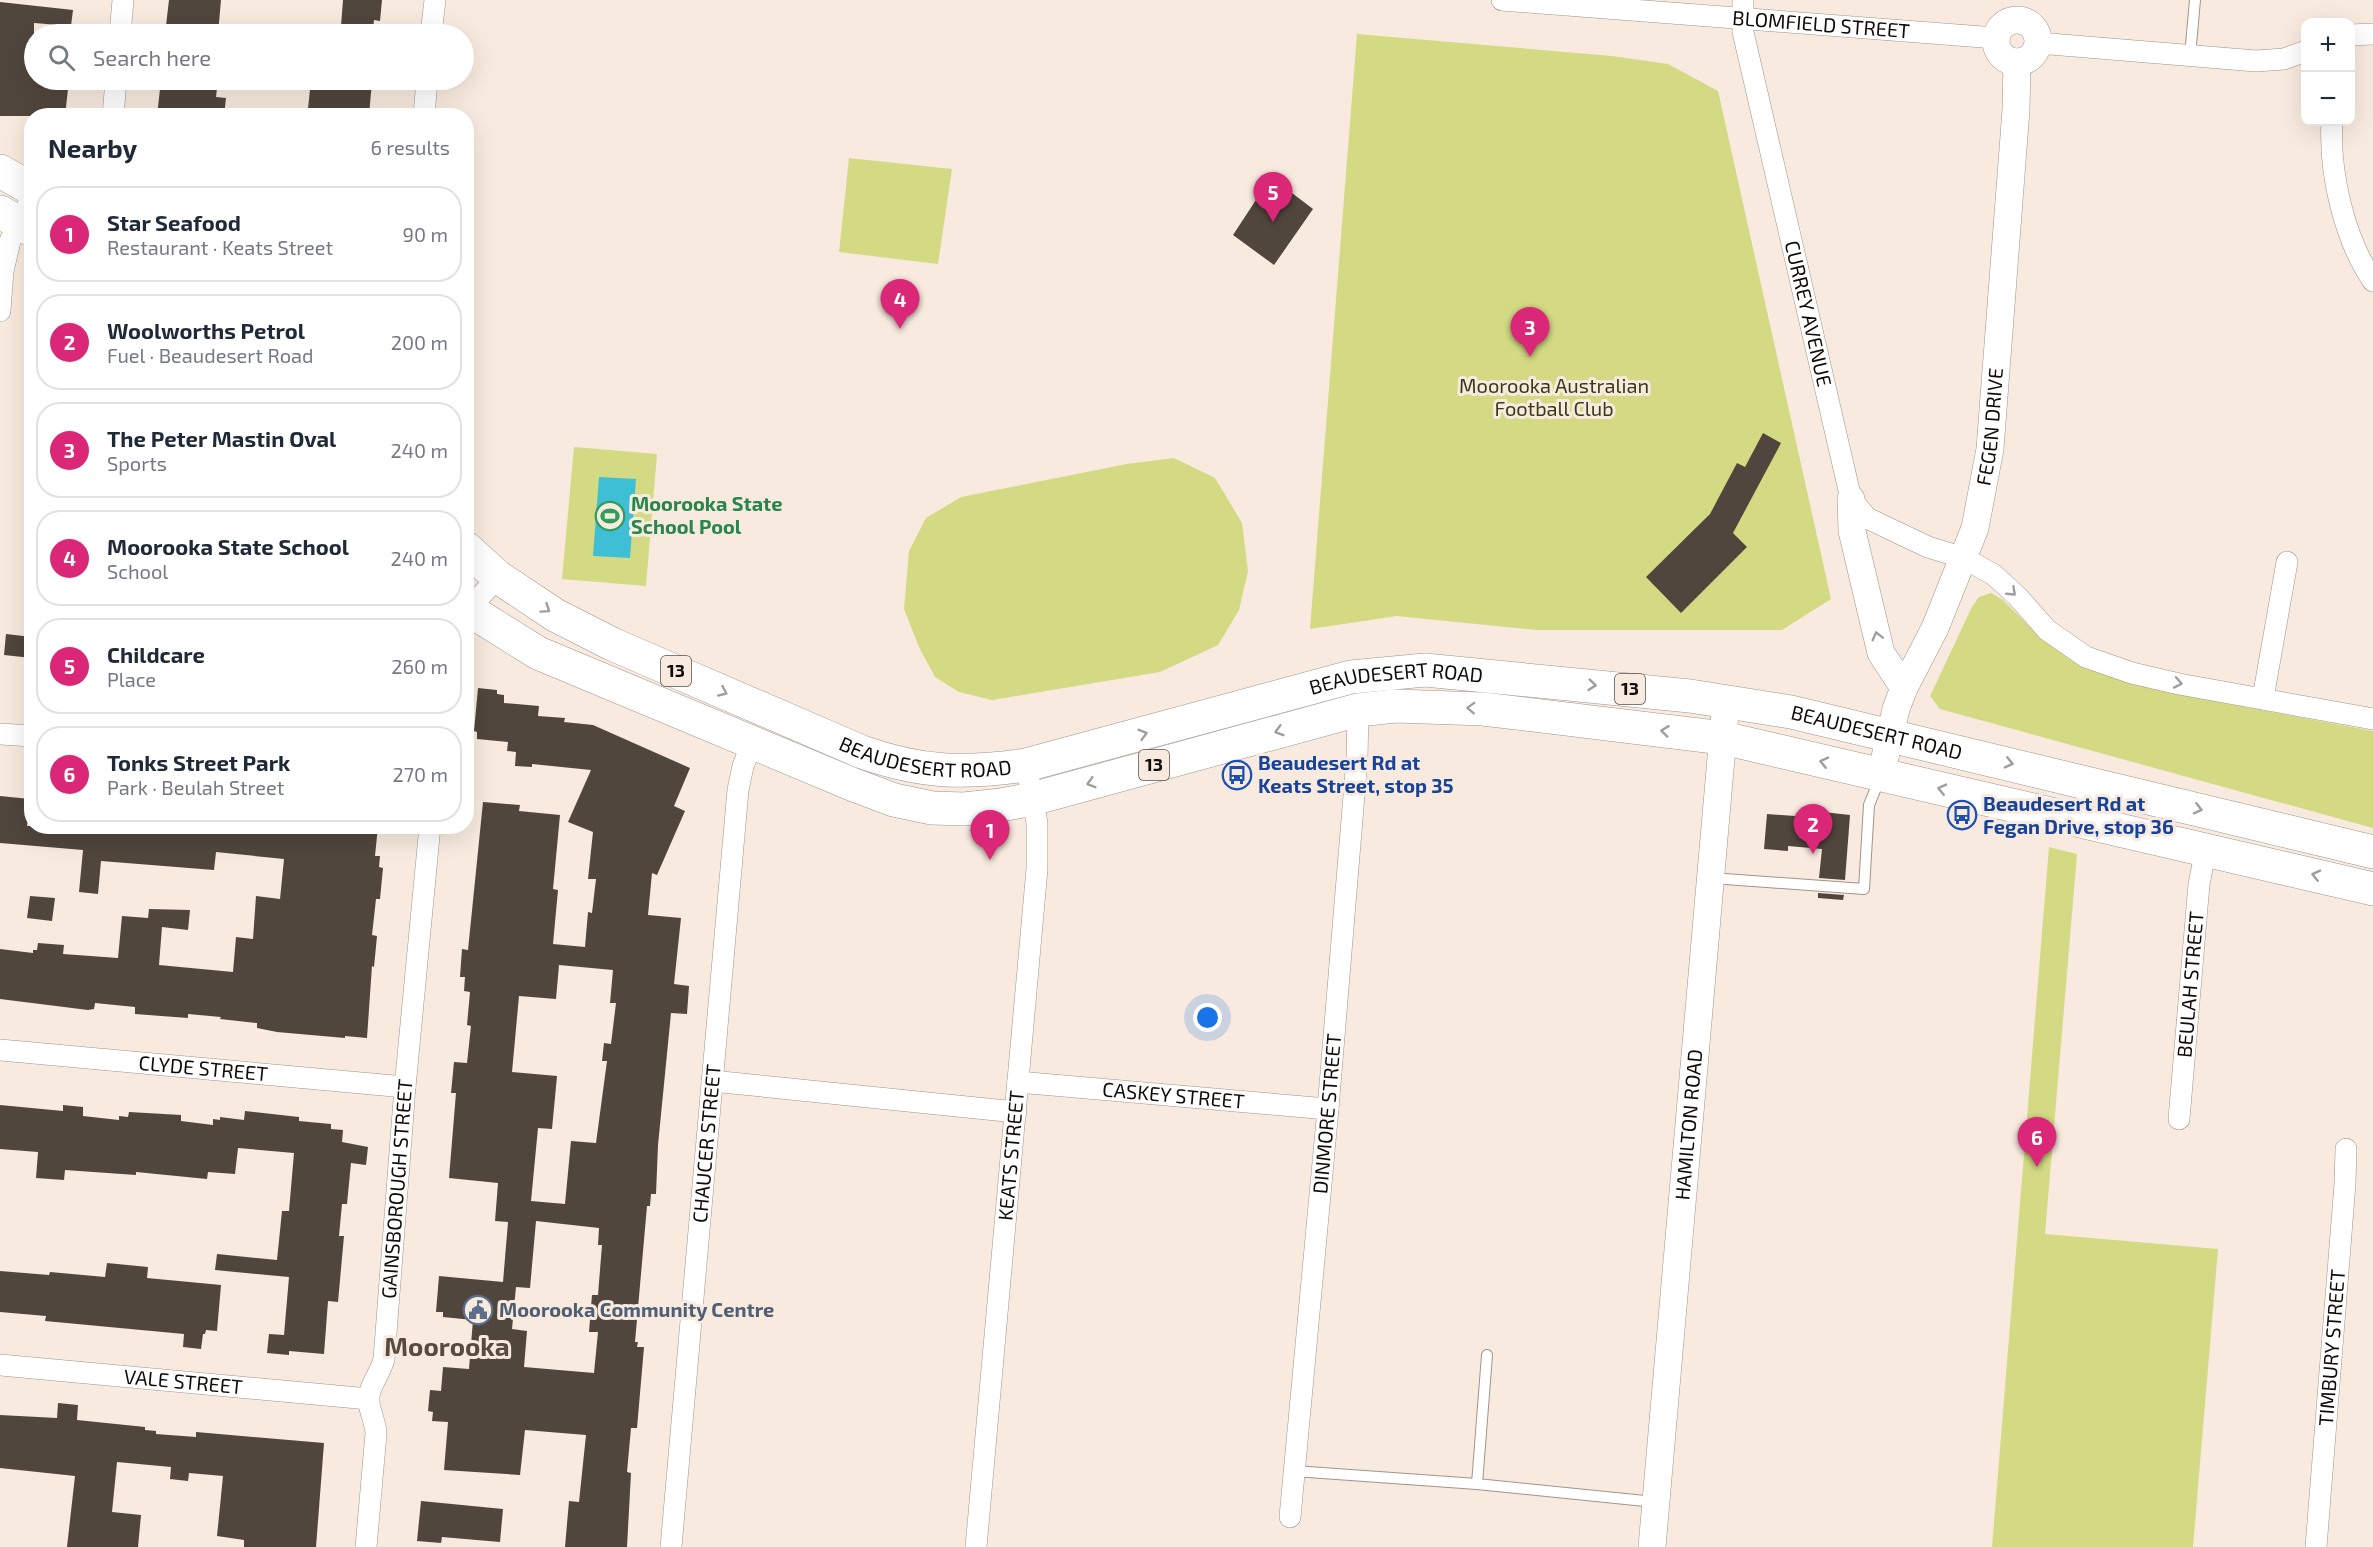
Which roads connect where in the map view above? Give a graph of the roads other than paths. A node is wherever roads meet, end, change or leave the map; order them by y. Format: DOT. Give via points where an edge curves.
graph roads {
  1 [pos="123,0"];
  2 [pos="435,0"];
  3 [pos="1502,0"];
  4 [pos="2195,0"];
  5 [pos="1742,9"];
  6 [pos="2020,10"];
  7 [pos="121,24"];
  8 [pos="432,24"];
  9 [pos="2373,34"];
  10 [pos="2355,35"];
  11 [pos="1996,38"];
  12 [pos="2038,43"];
  13 [pos="2301,52"];
  14 [pos="2190,56"];
  15 [pos="2018,62"];
  16 [pos="115,90"];
  17 [pos="426,90"];
  18 [pos="114,108"];
  19 [pos="425,108"];
  20 [pos="2332,126"];
  21 [pos="0,171"];
  22 [pos="24,184"];
  23 [pos="20,215"];
  24 [pos="2373,281"];
  25 [pos="0,310"];
  26 [pos="1851,499"];
  27 [pos="474,555"];
  28 [pos="1964,558"];
  29 [pos="2287,562"];
  30 [pos="498,577"];
  31 [pos="474,603"];
  32 [pos="474,614"];
  33 [pos="1904,688"];
  34 [pos="2263,698"];
  35 [pos="1726,700"];
  36 [pos="1358,710"];
  37 [pos="2373,719"];
  38 [pos="0,734"];
  39 [pos="24,736"];
  40 [pos="1890,736"];
  41 [pos="1723,738"];
  42 [pos="752,744"];
  43 [pos="1026,765"];
  44 [pos="1875,790"];
  45 [pos="1032,799"];
  46 [pos="429,834"];
  47 [pos="2206,849"];
  48 [pos="2373,852"];
  49 [pos="1711,878"];
  50 [pos="2373,889"];
  51 [pos="0,1050"];
  52 [pos="712,1081"];
  53 [pos="1018,1082"];
  54 [pos="405,1087"];
  55 [pos="1328,1109"];
  56 [pos="1016,1112"];
  57 [pos="2178,1119"];
  58 [pos="2346,1149"];
  59 [pos="1488,1355"];
  60 [pos="0,1365"];
  61 [pos="369,1399"];
  62 [pos="1294,1471"];
  63 [pos="1477,1484"];
  64 [pos="1656,1502"];
  65 [pos="1290,1517"];
  66 [pos="366,1547"];
  67 [pos="671,1547"];
  68 [pos="976,1547"];
  69 [pos="1652,1547"];
  70 [pos="2316,1547"];
  1 -- 7 [label="street"];
  2 -- 8 [label="street"];
  3 -- 5 [label="street, BLOMFIELD STREET"];
  4 -- 14 [label="lane"];
  5 -- 11 [label="street, BLOMFIELD STREET"];
  5 -- 26 [label="street, CURREY AVENUE" via="1750,63"];
  6 -- 11 [label="street" via="2003,25"];
  6 -- 12 [label="street"];
  9 -- 10 [label="street"];
  11 -- 15 [label="street" via="2000,54"];
  12 -- 14 [label="street"];
  12 -- 15 [label="street" via="2031,57"];
  13 -- 14 [label="street" via="2272,61"];
  15 -- 28 [label="street, FEGEN DRIVE" via="1990,448 1975,528"];
  16 -- 18 [label="street"];
  17 -- 19 [label="street"];
  20 -- 24 [label="street" via="2333,168 2342,205 2353,242"];
  21 -- 22 [label="highway"];
  23 -- 25 [label="street" via="3,271"];
  26 -- 28 [label="street" via="1867,518 1928,547"];
  33 -- 26 [label="street, one-way" via="1881,653 1852,531"];
  27 -- 30 [label="highway, BEAUDESERT ROAD / 13"];
  28 -- 33 [label="street, FEGEN DRIVE" via="1935,628"];
  28 -- 34 [label="street, one-way" via="1994,575 2047,630 2086,657 2132,673"];
  29 -- 34 [label="street"];
  30 -- 31 [label="street"];
  30 -- 43 [label="highway, BEAUDESERT ROAD / 13, one-way" via="555,615 612,644 881,759 922,769 955,771"];
  32 -- 42 [label="highway, BEAUDESERT ROAD / 13" via="538,652"];
  33 -- 40 [label="street, FEGEN DRIVE"];
  34 -- 37 [label="street"];
  35 -- 40 [label="highway, BEAUDESERT ROAD / 13"];
  35 -- 41 [label="street, HAMILTON ROAD"];
  43 -- 35 [label="highway, BEAUDESERT ROAD / 13, one-way" via="1307,688 1384,672 1479,674"];
  41 -- 36 [label="highway, BEAUDESERT ROAD / 13, one-way" via="1483,709 1395,706"];
  36 -- 45 [label="highway, BEAUDESERT ROAD / 13, one-way"];
  36 -- 55 [label="street, DINMORE STREET" via="1359,737"];
  38 -- 39 [label="street"];
  40 -- 44 [label="street, FEGEN DRIVE"];
  40 -- 48 [label="highway, BEAUDESERT ROAD / 13, one-way"];
  44 -- 41 [label="highway, BEAUDESERT ROAD / 13, one-way"];
  41 -- 49 [label="street, HAMILTON ROAD"];
  42 -- 45 [label="highway, BEAUDESERT ROAD / 13" via="894,800 932,808 964,809"];
  42 -- 52 [label="street, CHAUCER STREET" via="738,790"];
  43 -- 45 [label="street, KEATS STREET"];
  47 -- 44 [label="highway, BEAUDESERT ROAD / 13, one-way"];
  44 -- 49 [label="lane" via="1864,889"];
  45 -- 53 [label="street, KEATS STREET" via="1038,831 1037,869"];
  46 -- 54 [label="street, GAINSBOROUGH STREET"];
  50 -- 47 [label="highway, BEAUDESERT ROAD / 13, one-way"];
  47 -- 57 [label="street, BEULAH STREET" via="2199,884"];
  49 -- 64 [label="street, HAMILTON ROAD"];
  51 -- 54 [label="street, CLYDE STREET"];
  52 -- 56 [label="street"];
  52 -- 67 [label="street, CHAUCER STREET"];
  53 -- 55 [label="street, CASKEY STREET"];
  53 -- 56 [label="street, KEATS STREET"];
  54 -- 61 [label="street, GAINSBOROUGH STREET" via="384,1359"];
  55 -- 62 [label="street, DINMORE STREET"];
  56 -- 68 [label="street, KEATS STREET"];
  58 -- 70 [label="street, TIMBURY STREET"];
  59 -- 63 [label="lane"];
  60 -- 61 [label="street, VALE STREET"];
  61 -- 66 [label="street" via="376,1434"];
  62 -- 63 [label="lane"];
  62 -- 65 [label="street, DINMORE STREET"];
  63 -- 64 [label="lane"];
  64 -- 69 [label="street, HAMILTON ROAD"];
}
